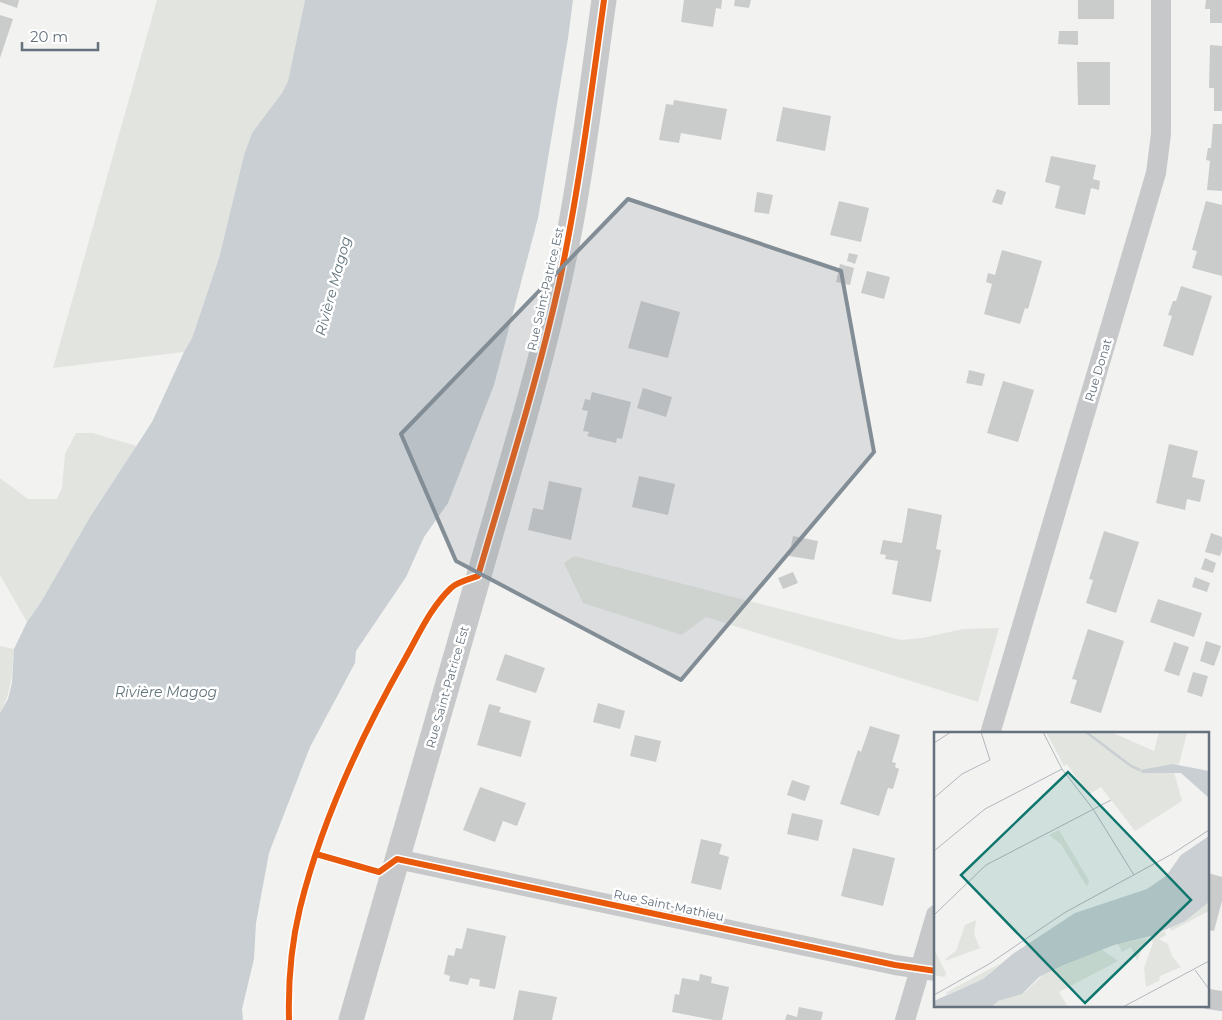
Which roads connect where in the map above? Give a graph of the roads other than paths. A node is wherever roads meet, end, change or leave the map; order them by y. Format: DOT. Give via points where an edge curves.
graph roads {
  1 [pos="604,0"];
  2 [pos="1161,0"];
  3 [pos="991,732"];
  4 [pos="397,859"];
  5 [pos="934,929"];
  6 [pos="928,970"];
  7 [pos="351,1020"];
  8 [pos="904,1020"];
  1 -- 4 [label="street, Rue Saint-Patrice Est" via="569,233 548,330"];
  2 -- 3 [label="street, Rue Donat" via="1161,134 1156,173"];
  4 -- 6 [label="street, Rue Saint-Mathieu"];
  4 -- 7 [label="street, Rue Saint-Patrice Est"];
  5 -- 6 [label="street"];
  6 -- 8 [label="street"];
}
